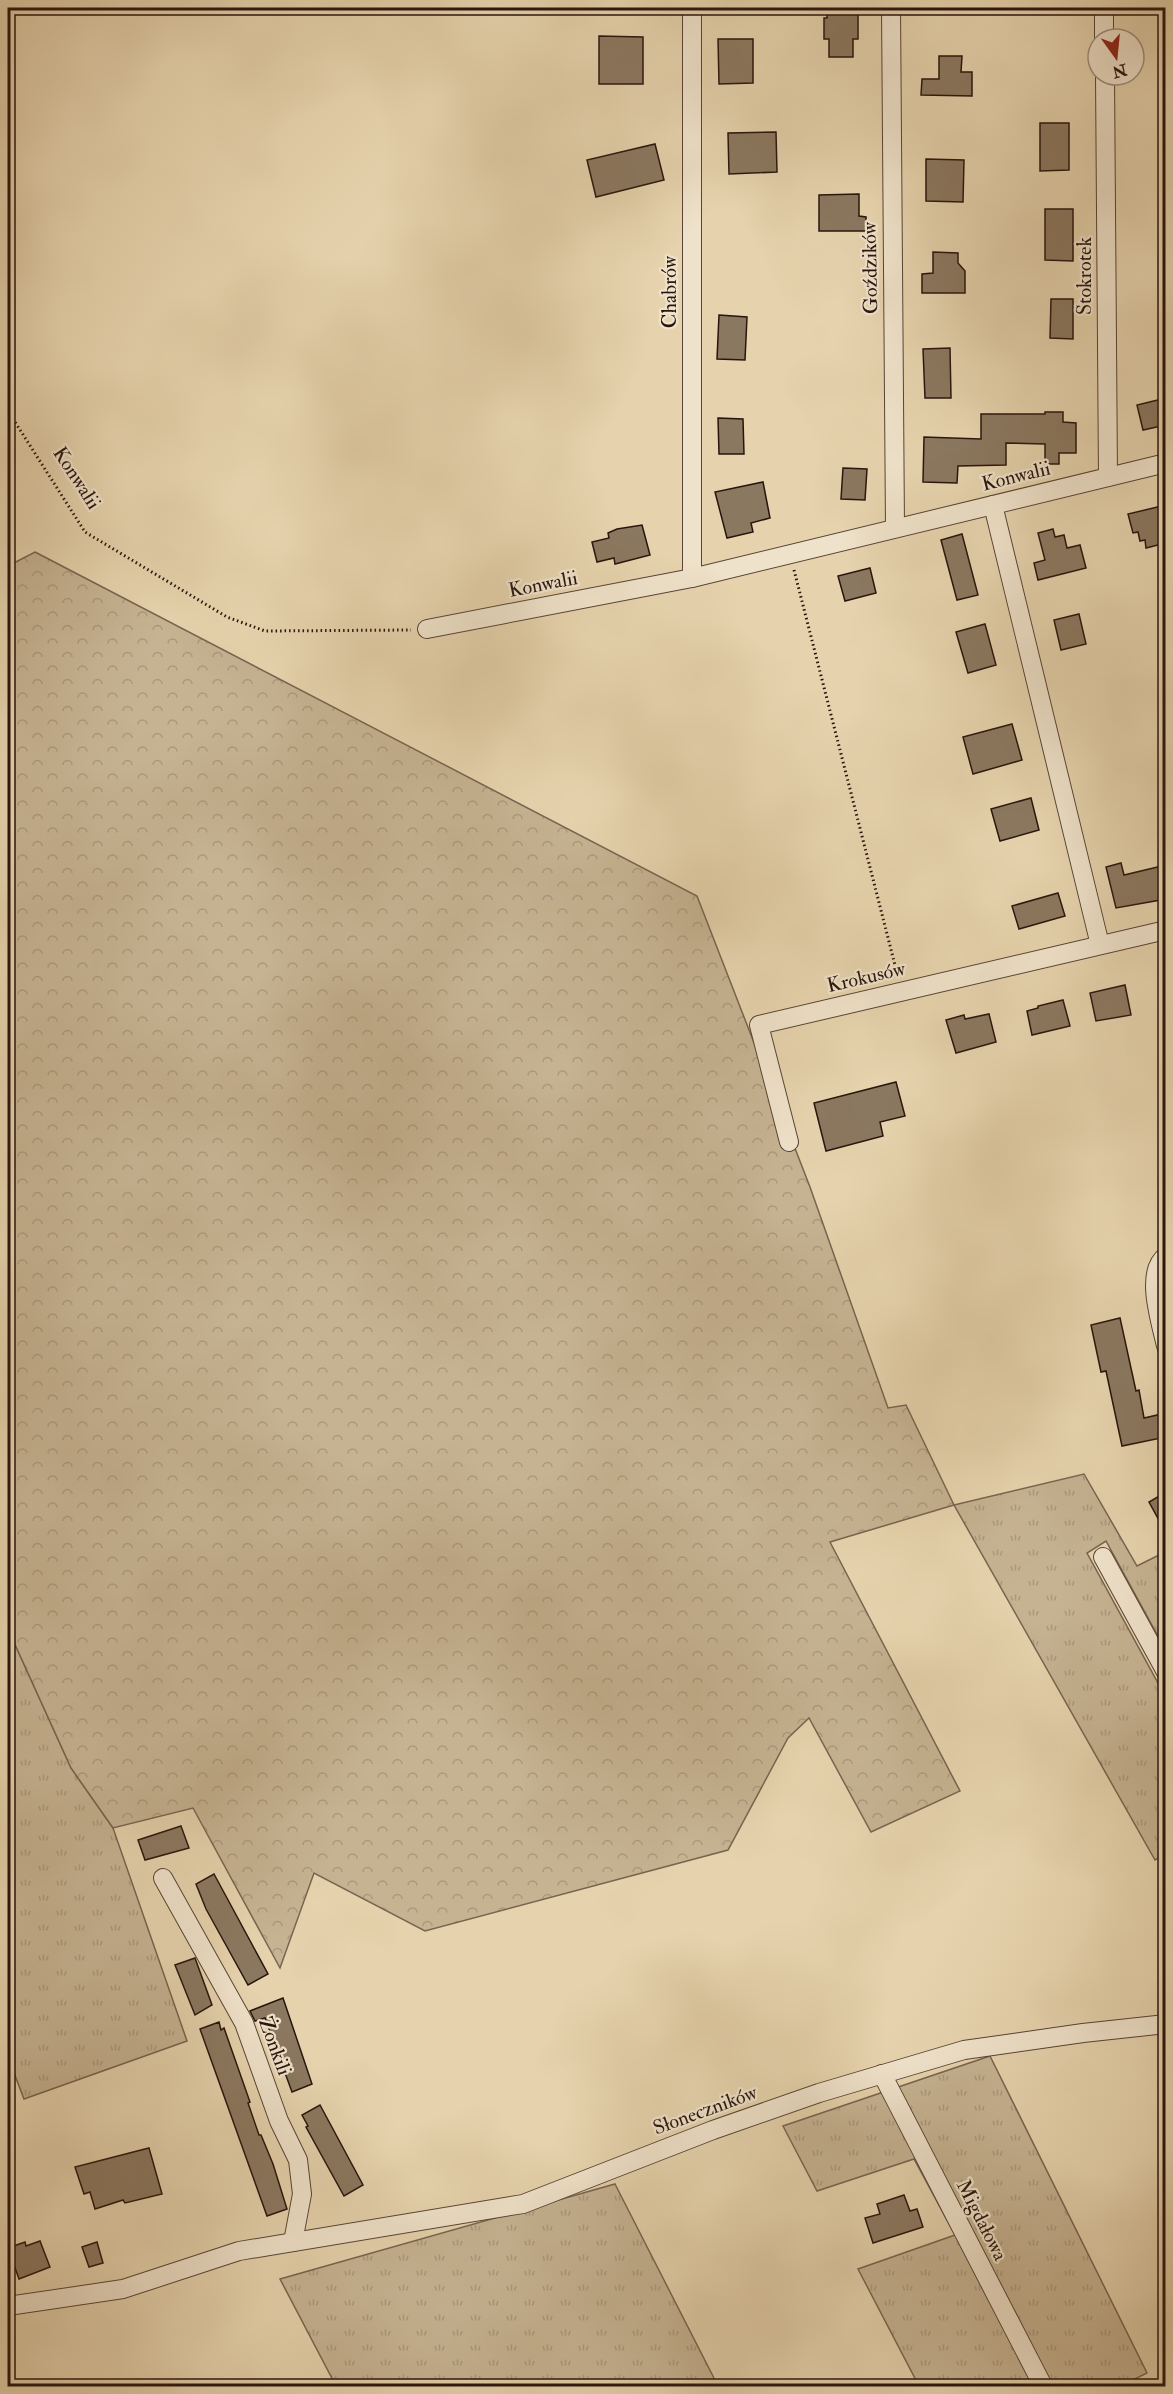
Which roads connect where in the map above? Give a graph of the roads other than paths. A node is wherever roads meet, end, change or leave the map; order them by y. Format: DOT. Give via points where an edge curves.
graph roads {
  1 [pos="692,8"];
  2 [pos="891,8"];
  3 [pos="1104,8"];
  4 [pos="1104,27"];
  5 [pos="1105,87"];
  6 [pos="1166,463"];
  7 [pos="1108,477"];
  8 [pos="993,506"];
  9 [pos="895,528"];
  10 [pos="692,578"];
  11 [pos="427,629"];
  12 [pos="1166,930"];
  13 [pos="1100,945"];
  14 [pos="789,1142"];
  15 [pos="1166,1256"];
  16 [pos="1166,1346"];
  17 [pos="1103,1557"];
  18 [pos="1166,1672"];
  19 [pos="163,1878"];
  20 [pos="1166,2024"];
  21 [pos="882,2074"];
  22 [pos="293,2242"];
  23 [pos="8,2306"];
  24 [pos="1042,2386"];
  1 -- 10 [label="street, Chabrów"];
  2 -- 9 [label="street, Goździków"];
  3 -- 4 [label="street"];
  5 -- 7 [label="street, Stokrotek"];
  6 -- 7 [label="street, Konwalii"];
  7 -- 8 [label="street, Konwalii"];
  8 -- 9 [label="street, Konwalii"];
  8 -- 13 [label="street"];
  9 -- 10 [label="street, Konwalii"];
  10 -- 11 [label="street, Konwalii"];
  12 -- 13 [label="street, Krokusów"];
  13 -- 14 [label="street, Krokusów" via="759,1025"];
  15 -- 16 [label="street" via="1159,1261 1154,1278"];
  17 -- 18 [label="street"];
  19 -- 22 [label="street, Żonkili" via="244,2023 279,2121 298,2160 302,2194"];
  20 -- 21 [label="street, Słoneczników" via="964,2050"];
  21 -- 22 [label="street, Słoneczników" via="713,2130 523,2204"];
  21 -- 24 [label="street, Migdałowa"];
  22 -- 23 [label="street, Słoneczników" via="239,2251 123,2289"];
}
